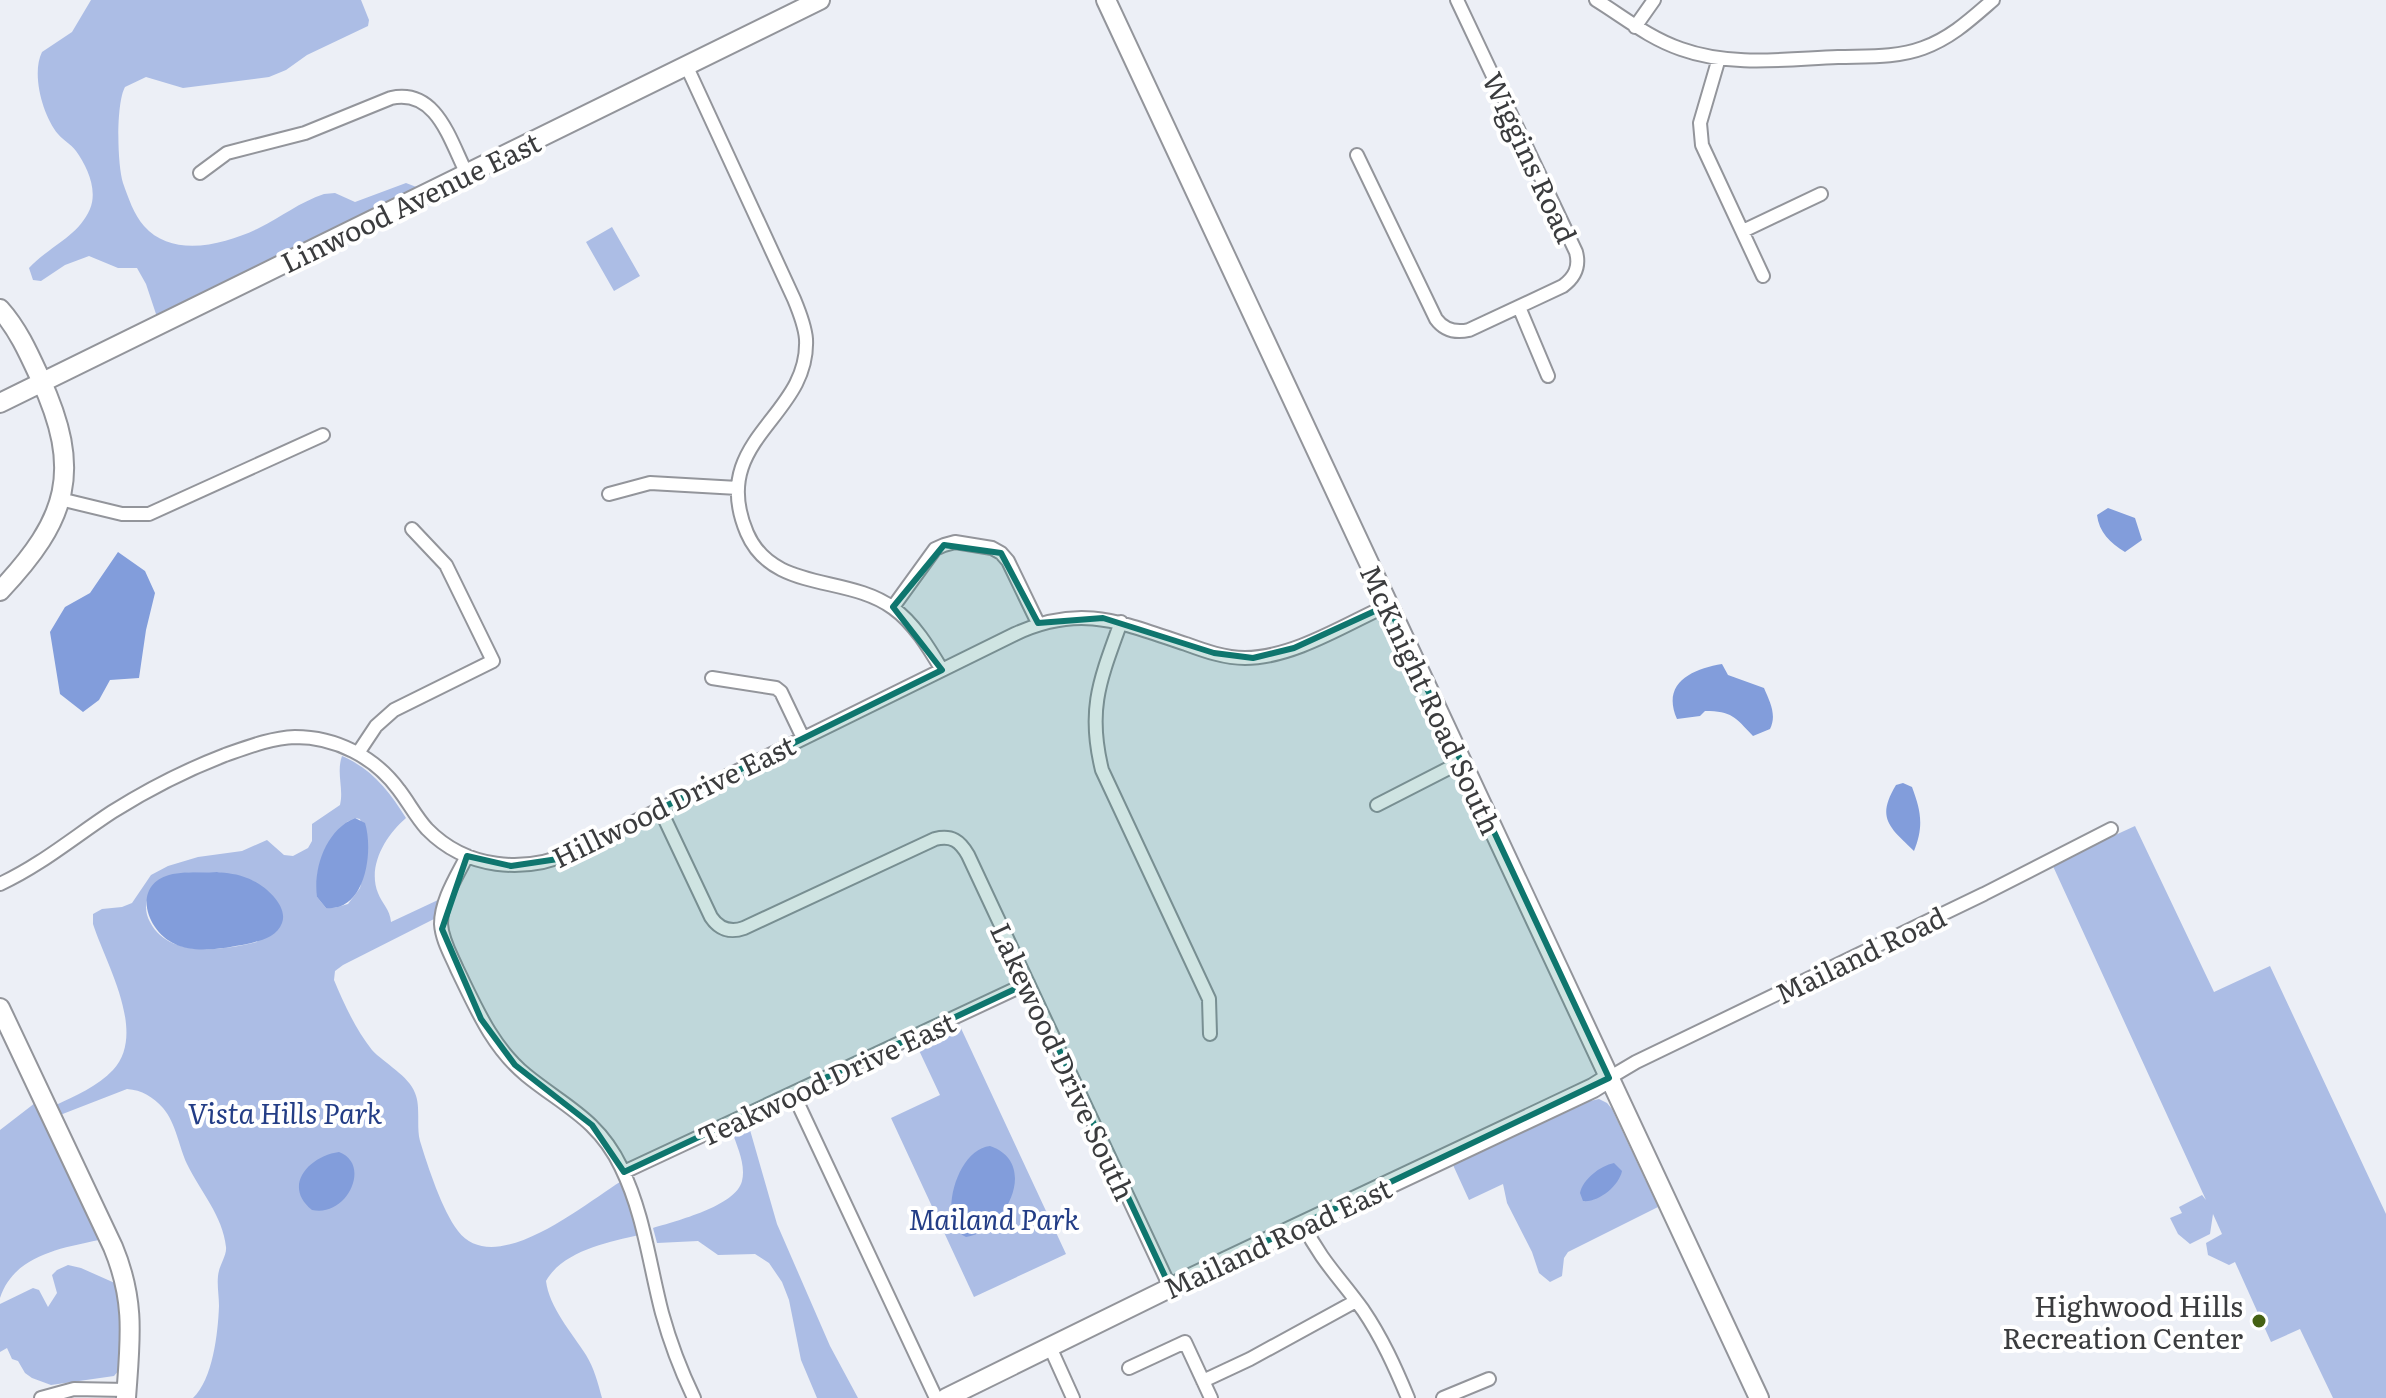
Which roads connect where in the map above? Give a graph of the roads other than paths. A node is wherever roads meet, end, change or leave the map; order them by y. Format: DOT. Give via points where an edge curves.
graph roads {
  1 [pos="820,0"];
  2 [pos="1106,0"];
  3 [pos="1457,0"];
  4 [pos="1596,0"];
  5 [pos="1654,0"];
  6 [pos="1993,0"];
  7 [pos="1635,27"];
  8 [pos="1719,58"];
  9 [pos="686,65"];
  10 [pos="1357,155"];
  11 [pos="200,173"];
  12 [pos="467,174"];
  13 [pos="1821,194"];
  14 [pos="1743,231"];
  15 [pos="1763,276"];
  16 [pos="1519,307"];
  17 [pos="0,309"];
  18 [pos="1548,376"];
  19 [pos="42,382"];
  20 [pos="0,403"];
  21 [pos="323,435"];
  22 [pos="738,488"];
  23 [pos="609,494"];
  24 [pos="60,499"];
  25 [pos="412,529"];
  26 [pos="0,591"];
  27 [pos="1388,605"];
  28 [pos="893,607"];
  29 [pos="1121,622"];
  30 [pos="1038,623"];
  31 [pos="942,670"];
  32 [pos="712,678"];
  33 [pos="803,738"];
  34 [pos="358,753"];
  35 [pos="1461,762"];
  36 [pos="1377,805"];
  37 [pos="660,809"];
  38 [pos="2111,829"];
  39 [pos="467,856"];
  40 [pos="0,884"];
  41 [pos="1028,983"];
  42 [pos="0,1008"];
  43 [pos="1210,1034"];
  44 [pos="1609,1078"];
  45 [pos="793,1093"];
  46 [pos="624,1172"];
  47 [pos="1303,1224"];
  48 [pos="1170,1287"];
  49 [pos="1356,1301"];
  50 [pos="1050,1347"];
  51 [pos="1129,1368"];
  52 [pos="1489,1379"];
  53 [pos="1203,1381"];
  54 [pos="126,1394"];
  55 [pos="41,1398"];
  56 [pos="694,1398"];
  57 [pos="936,1398"];
  58 [pos="946,1398"];
  59 [pos="1073,1398"];
  60 [pos="1211,1398"];
  61 [pos="1408,1398"];
  62 [pos="1443,1398"];
  63 [pos="1759,1398"];
  1 -- 9 [label="street, Linwood Avenue East"];
  2 -- 27 [label="street, McKnight Road South"];
  3 -- 16 [label="street, Wiggins Road" via="1578,260 1570,281"];
  4 -- 7 [label="street"];
  5 -- 7 [label="street"];
  6 -- 8 [label="street" via="1940,42 1905,53"];
  7 -- 8 [label="street" via="1671,45"];
  8 -- 14 [label="street" via="1700,135"];
  9 -- 12 [label="street, Linwood Avenue East"];
  9 -- 22 [label="street" via="794,299 806,339 801,372 752,444"];
  10 -- 16 [label="street, Wiggins Road" via="1440,324 1461,332"];
  11 -- 12 [label="street" via="227,153 289,138 403,96 419,99 434,111"];
  12 -- 19 [label="street, Linwood Avenue East"];
  13 -- 14 [label="street"];
  14 -- 15 [label="street"];
  16 -- 18 [label="street"];
  17 -- 19 [label="street"];
  19 -- 20 [label="street, Linwood Avenue East"];
  19 -- 24 [label="street" via="62,440"];
  21 -- 24 [label="street" via="149,514 122,514"];
  22 -- 23 [label="street" via="650,483"];
  22 -- 28 [label="street" via="747,533 773,566"];
  24 -- 26 [label="street" via="43,541"];
  25 -- 34 [label="street" via="448,568 493,661 394,710"];
  27 -- 29 [label="street, Hillwood Drive East" via="1294,648 1253,658 1214,653"];
  27 -- 35 [label="street, McKnight Road South"];
  28 -- 30 [label="street" via="935,549 955,542 1001,553"];
  28 -- 31 [label="street"];
  29 -- 30 [label="street, Hillwood Drive East" via="1078,616"];
  29 -- 43 [label="street" via="1096,698 1098,753 1209,999"];
  30 -- 31 [label="street, Hillwood Drive East"];
  31 -- 33 [label="street, Hillwood Drive East"];
  32 -- 33 [label="street" via="776,688"];
  33 -- 37 [label="street, Hillwood Drive East"];
  34 -- 39 [label="street, Hillwood Drive East" via="389,777 429,831"];
  34 -- 40 [label="street, Hillwood Drive East" via="303,737 249,747 139,796"];
  35 -- 36 [label="street"];
  35 -- 44 [label="street, McKnight Road South"];
  37 -- 39 [label="street, Hillwood Drive East" via="551,861 511,866"];
  37 -- 41 [label="street, Lakewood Drive South" via="711,917 734,931 932,840 953,838 968,855"];
  38 -- 44 [label="street, Mailand Road"];
  39 -- 46 [label="street" via="446,901 442,929 481,1019 515,1065 592,1125"];
  41 -- 45 [label="street, Teakwood Drive East"];
  41 -- 48 [label="street, Lakewood Drive South"];
  42 -- 54 [label="street" via="124,1277 132,1324"];
  44 -- 47 [label="street, Mailand Road East"];
  44 -- 63 [label="street, McKnight Road South"];
  45 -- 46 [label="street, Teakwood Drive East"];
  45 -- 57 [label="street"];
  46 -- 56 [label="street" via="646,1230 666,1328"];
  47 -- 48 [label="street, Mailand Road East"];
  47 -- 49 [label="street" via="1322,1260"];
  48 -- 50 [label="street, Mailand Road East"];
  49 -- 53 [label="street"];
  49 -- 61 [label="street" via="1384,1344"];
  50 -- 58 [label="street, Mailand Road East"];
  50 -- 59 [label="street"];
  51 -- 53 [label="street" via="1185,1342"];
  52 -- 62 [label="street"];
  53 -- 60 [label="street"];
  54 -- 55 [label="street" via="74,1389"];
}
